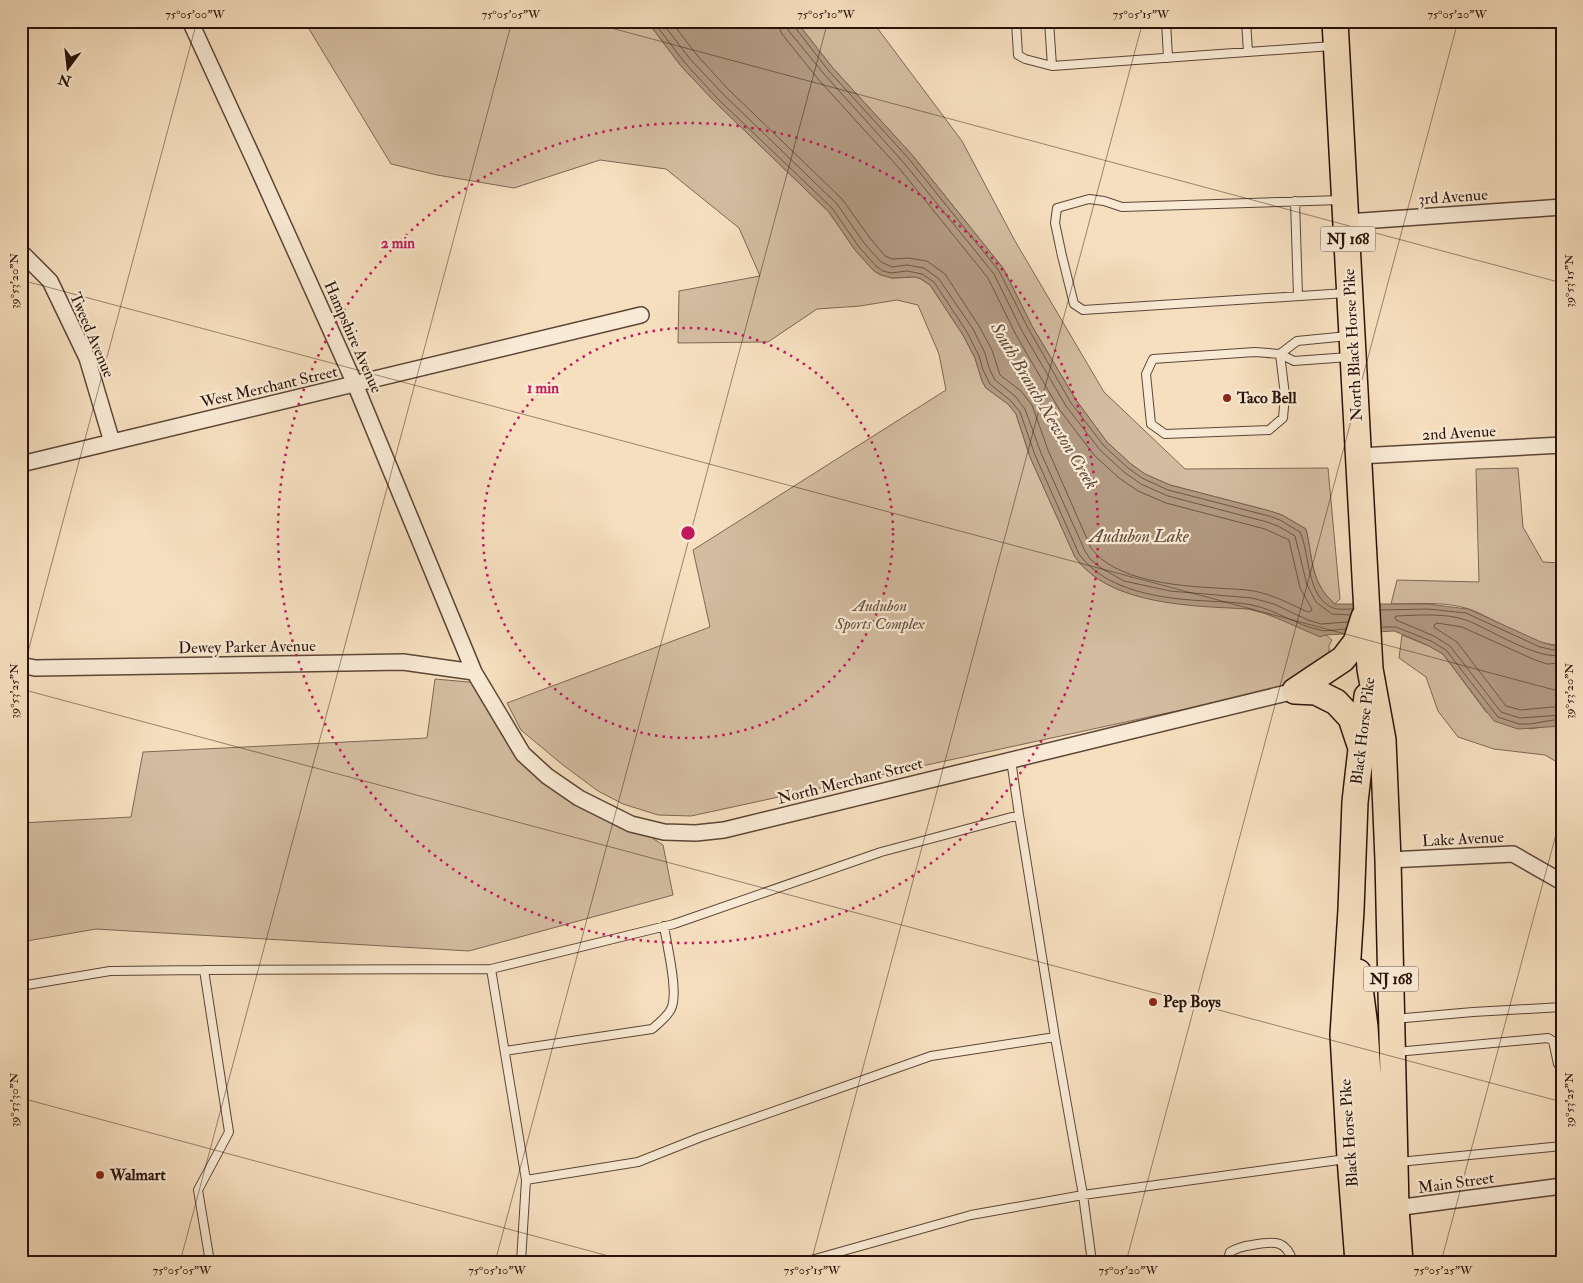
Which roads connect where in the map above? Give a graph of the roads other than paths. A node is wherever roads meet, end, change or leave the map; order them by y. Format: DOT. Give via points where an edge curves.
graph roads {
  1 [pos="190,21"];
  2 [pos="1016,21"];
  3 [pos="1049,21"];
  4 [pos="1166,21"];
  5 [pos="1246,21"];
  6 [pos="1335,21"];
  7 [pos="1336,46"];
  8 [pos="1248,52"];
  9 [pos="1168,58"];
  10 [pos="1052,66"];
  11 [pos="1295,201"];
  12 [pos="1562,208"];
  13 [pos="1346,211"];
  14 [pos="21,252"];
  15 [pos="1350,293"];
  16 [pos="1298,296"];
  17 [pos="641,315"];
  18 [pos="1353,346"];
  19 [pos="1280,354"];
  20 [pos="355,384"];
  21 [pos="112,442"];
  22 [pos="1562,445"];
  23 [pos="1359,456"];
  24 [pos="21,464"];
  25 [pos="1363,642"];
  26 [pos="21,665"];
  27 [pos="1370,669"];
  28 [pos="474,672"];
  29 [pos="1295,690"];
  30 [pos="1361,747"];
  31 [pos="1011,760"];
  32 [pos="1019,816"];
  33 [pos="1388,860"];
  34 [pos="1562,882"];
  35 [pos="664,926"];
  36 [pos="491,969"];
  37 [pos="204,970"];
  38 [pos="21,986"];
  39 [pos="1562,1008"];
  40 [pos="1392,1019"];
  41 [pos="1055,1037"];
  42 [pos="505,1051"];
  43 [pos="1393,1053"];
  44 [pos="1562,1068"];
  45 [pos="1562,1146"];
  46 [pos="1376,1159"];
  47 [pos="526,1180"];
  48 [pos="1562,1186"];
  49 [pos="1083,1195"];
  50 [pos="1375,1211"];
  51 [pos="210,1262"];
  52 [pos="521,1262"];
  53 [pos="804,1262"];
  54 [pos="1092,1262"];
  55 [pos="1157,1262"];
  56 [pos="1172,1262"];
  57 [pos="1227,1262"];
  58 [pos="1293,1262"];
  59 [pos="1358,1262"];
  60 [pos="1379,1262"];
  61 [pos="1400,1262"];
  1 -- 20 [label="street, Hampshire Avenue"];
  2 -- 10 [label="lane" via="1018,55"];
  3 -- 10 [label="lane"];
  4 -- 9 [label="lane"];
  5 -- 8 [label="lane"];
  6 -- 7 [label="main road, North Black Horse Pike / NJ 168"];
  7 -- 8 [label="lane"];
  7 -- 13 [label="main road, North Black Horse Pike / NJ 168"];
  8 -- 9 [label="lane"];
  9 -- 10 [label="lane"];
  11 -- 13 [label="lane"];
  11 -- 16 [label="lane"];
  11 -- 16 [label="lane" via="1122,208 1089,199 1057,208 1055,223 1074,304 1083,310"];
  12 -- 13 [label="street, 3rd Avenue"];
  13 -- 15 [label="main road, North Black Horse Pike / NJ 168"];
  14 -- 21 [label="street, Tweed Avenue" via="50,281 86,358"];
  15 -- 16 [label="lane"];
  15 -- 18 [label="main road, North Black Horse Pike / NJ 168"];
  17 -- 20 [label="street, West Merchant Street"];
  18 -- 19 [label="lane" via="1294,362"];
  18 -- 19 [label="lane" via="1297,341"];
  18 -- 23 [label="main road, North Black Horse Pike / NJ 168"];
  19 -- 19 [label="lane" via="1285,394 1283,418 1269,430 1165,434 1151,424 1146,374 1153,360 1255,352"];
  20 -- 21 [label="street, West Merchant Street"];
  20 -- 28 [label="street, Hampshire Avenue"];
  21 -- 24 [label="street, West Merchant Street"];
  22 -- 23 [label="street, 2nd Avenue"];
  23 -- 25 [label="main road, North Black Horse Pike / NJ 168" via="1367,609"];
  25 -- 27 [label="main road, North Black Horse Pike / NJ 168"];
  25 -- 29 [label="main road"];
  26 -- 28 [label="street, Dewey Parker Avenue" via="35,668 403,662"];
  27 -- 30 [label="main road, Black Horse Pike / NJ 168"];
  27 -- 33 [label="main road, Black Horse Pike / NJ 168" via="1383,740"];
  28 -- 31 [label="street, North Merchant Street" via="523,754 547,776 608,814 664,832 724,830"];
  29 -- 30 [label="main road" via="1316,692 1336,702 1351,718"];
  29 -- 31 [label="street, North Merchant Street"];
  30 -- 46 [label="main road, Black Horse Pike / NJ 168" via="1354,802 1343,1035"];
  31 -- 32 [label="lane"];
  32 -- 35 [label="lane" via="881,852"];
  32 -- 41 [label="lane"];
  33 -- 34 [label="street, Lake Avenue" via="1513,854"];
  33 -- 40 [label="main road, Black Horse Pike / NJ 168"];
  35 -- 36 [label="lane"];
  35 -- 42 [label="lane" via="675,996 671,1009 652,1029"];
  36 -- 37 [label="lane"];
  36 -- 42 [label="lane"];
  37 -- 38 [label="lane" via="110,971"];
  37 -- 51 [label="lane" via="229,1132 198,1190"];
  39 -- 40 [label="lane"];
  40 -- 43 [label="main road, Black Horse Pike / NJ 168"];
  41 -- 47 [label="lane" via="931,1056 638,1162"];
  41 -- 49 [label="lane"];
  42 -- 47 [label="lane"];
  43 -- 44 [label="lane" via="1548,1038 1553,1041 1558,1064"];
  43 -- 46 [label="main road, Black Horse Pike / NJ 168"];
  45 -- 46 [label="lane"];
  46 -- 49 [label="lane"];
  46 -- 50 [label="main road, Black Horse Pike / NJ 168"];
  46 -- 50 [label="main road" via="1380,1185"];
  47 -- 52 [label="lane"];
  48 -- 50 [label="street, Main Street"];
  49 -- 53 [label="lane" via="970,1215"];
  49 -- 54 [label="lane"];
  50 -- 59 [label="main road, Black Horse Pike / NJ 168"];
  50 -- 60 [label="main road"];
  50 -- 61 [label="main road, Black Horse Pike / NJ 168"];
  55 -- 56 [label="lane"];
  57 -- 58 [label="lane" via="1230,1252 1236,1248 1269,1241 1286,1246"];
}
